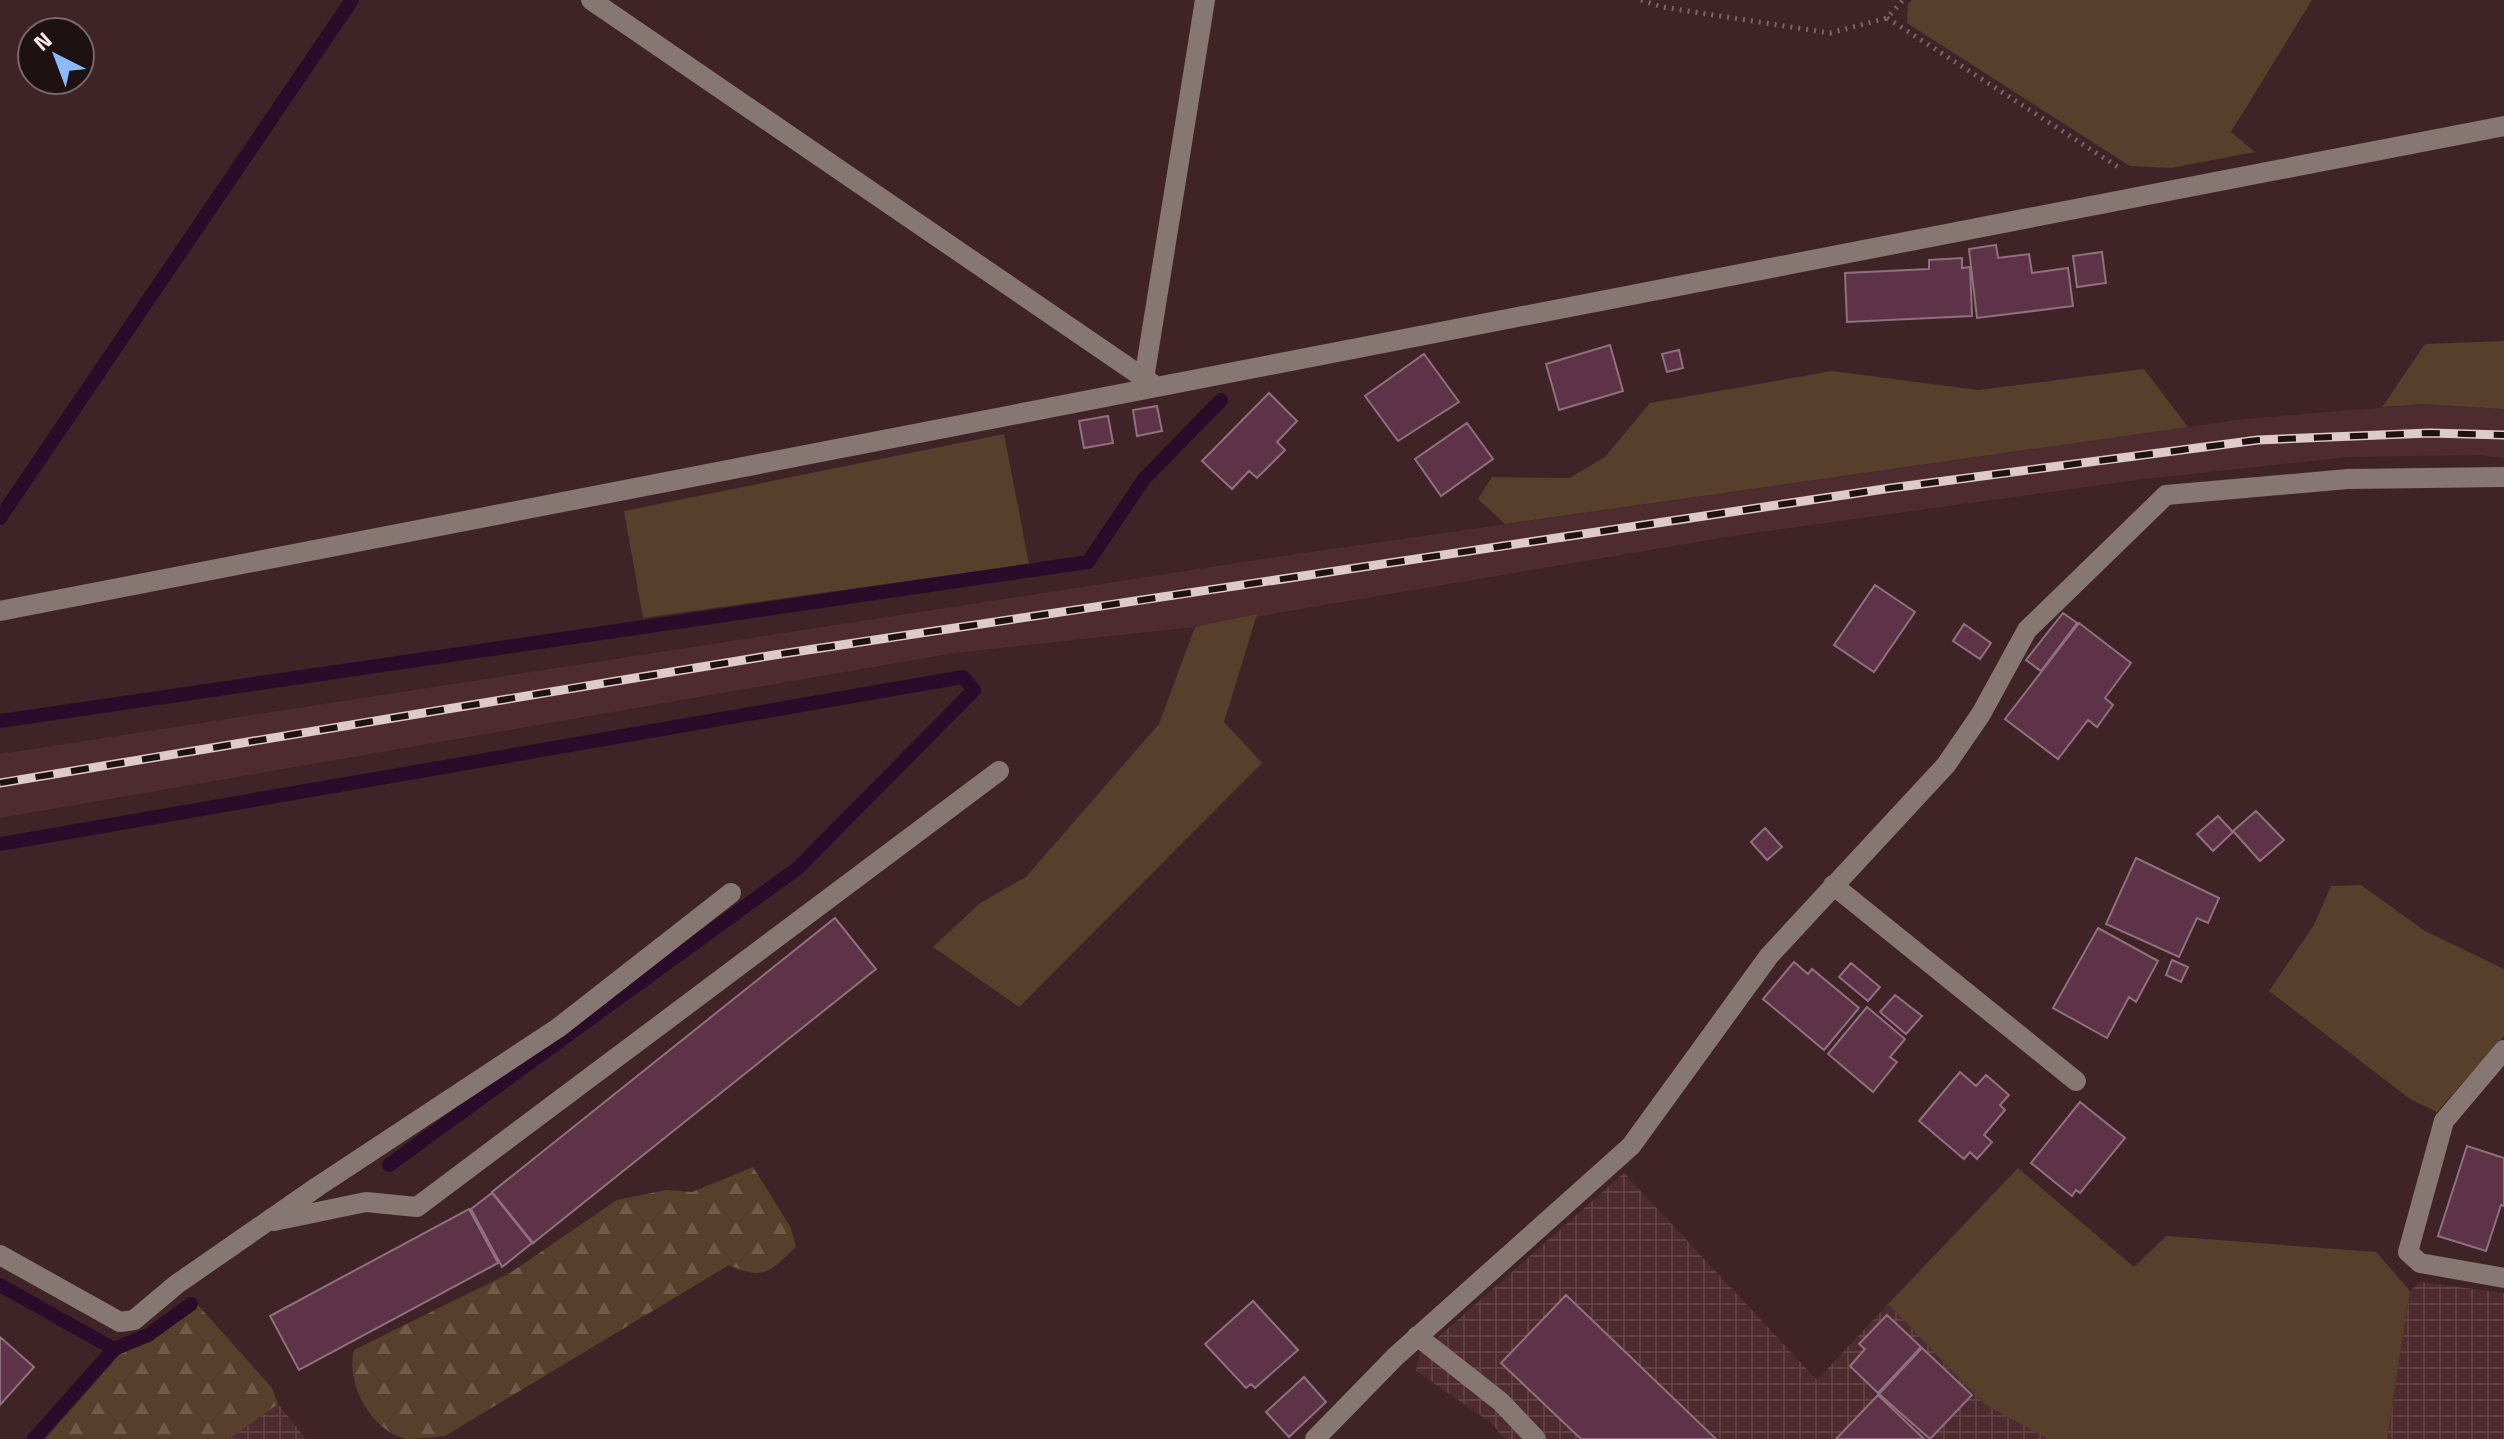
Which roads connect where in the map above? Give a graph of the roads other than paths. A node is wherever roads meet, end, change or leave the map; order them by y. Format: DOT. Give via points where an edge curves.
graph roads {
  1 [pos="591,0"];
  2 [pos="1205,0"];
  3 [pos="2504,126"];
  4 [pos="1150,383"];
  5 [pos="2504,477"];
  6 [pos="0,611"];
  7 [pos="999,771"];
  8 [pos="1833,885"];
  9 [pos="731,893"];
  10 [pos="2504,1050"];
  11 [pos="2076,1081"];
  12 [pos="263,1224"];
  13 [pos="0,1255"];
  14 [pos="2504,1278"];
  15 [pos="1417,1336"];
  16 [pos="1315,1439"];
  17 [pos="1536,1439"];
  1 -- 4 [label="street"];
  2 -- 4 [label="street"];
  3 -- 4 [label="street"];
  4 -- 6 [label="street"];
  5 -- 8 [label="street" via="2348,479 2166,495 2027,630 1946,765"];
  7 -- 12 [label="street" via="417,1207 366,1202"];
  8 -- 11 [label="street"];
  8 -- 15 [label="street" via="1769,956 1631,1146"];
  9 -- 12 [label="street" via="558,1028"];
  10 -- 14 [label="street" via="2444,1121 2408,1252 2420,1263"];
  12 -- 13 [label="street" via="134,1320 120,1322"];
  15 -- 16 [label="street"];
  15 -- 17 [label="street" via="1501,1402"];
}
